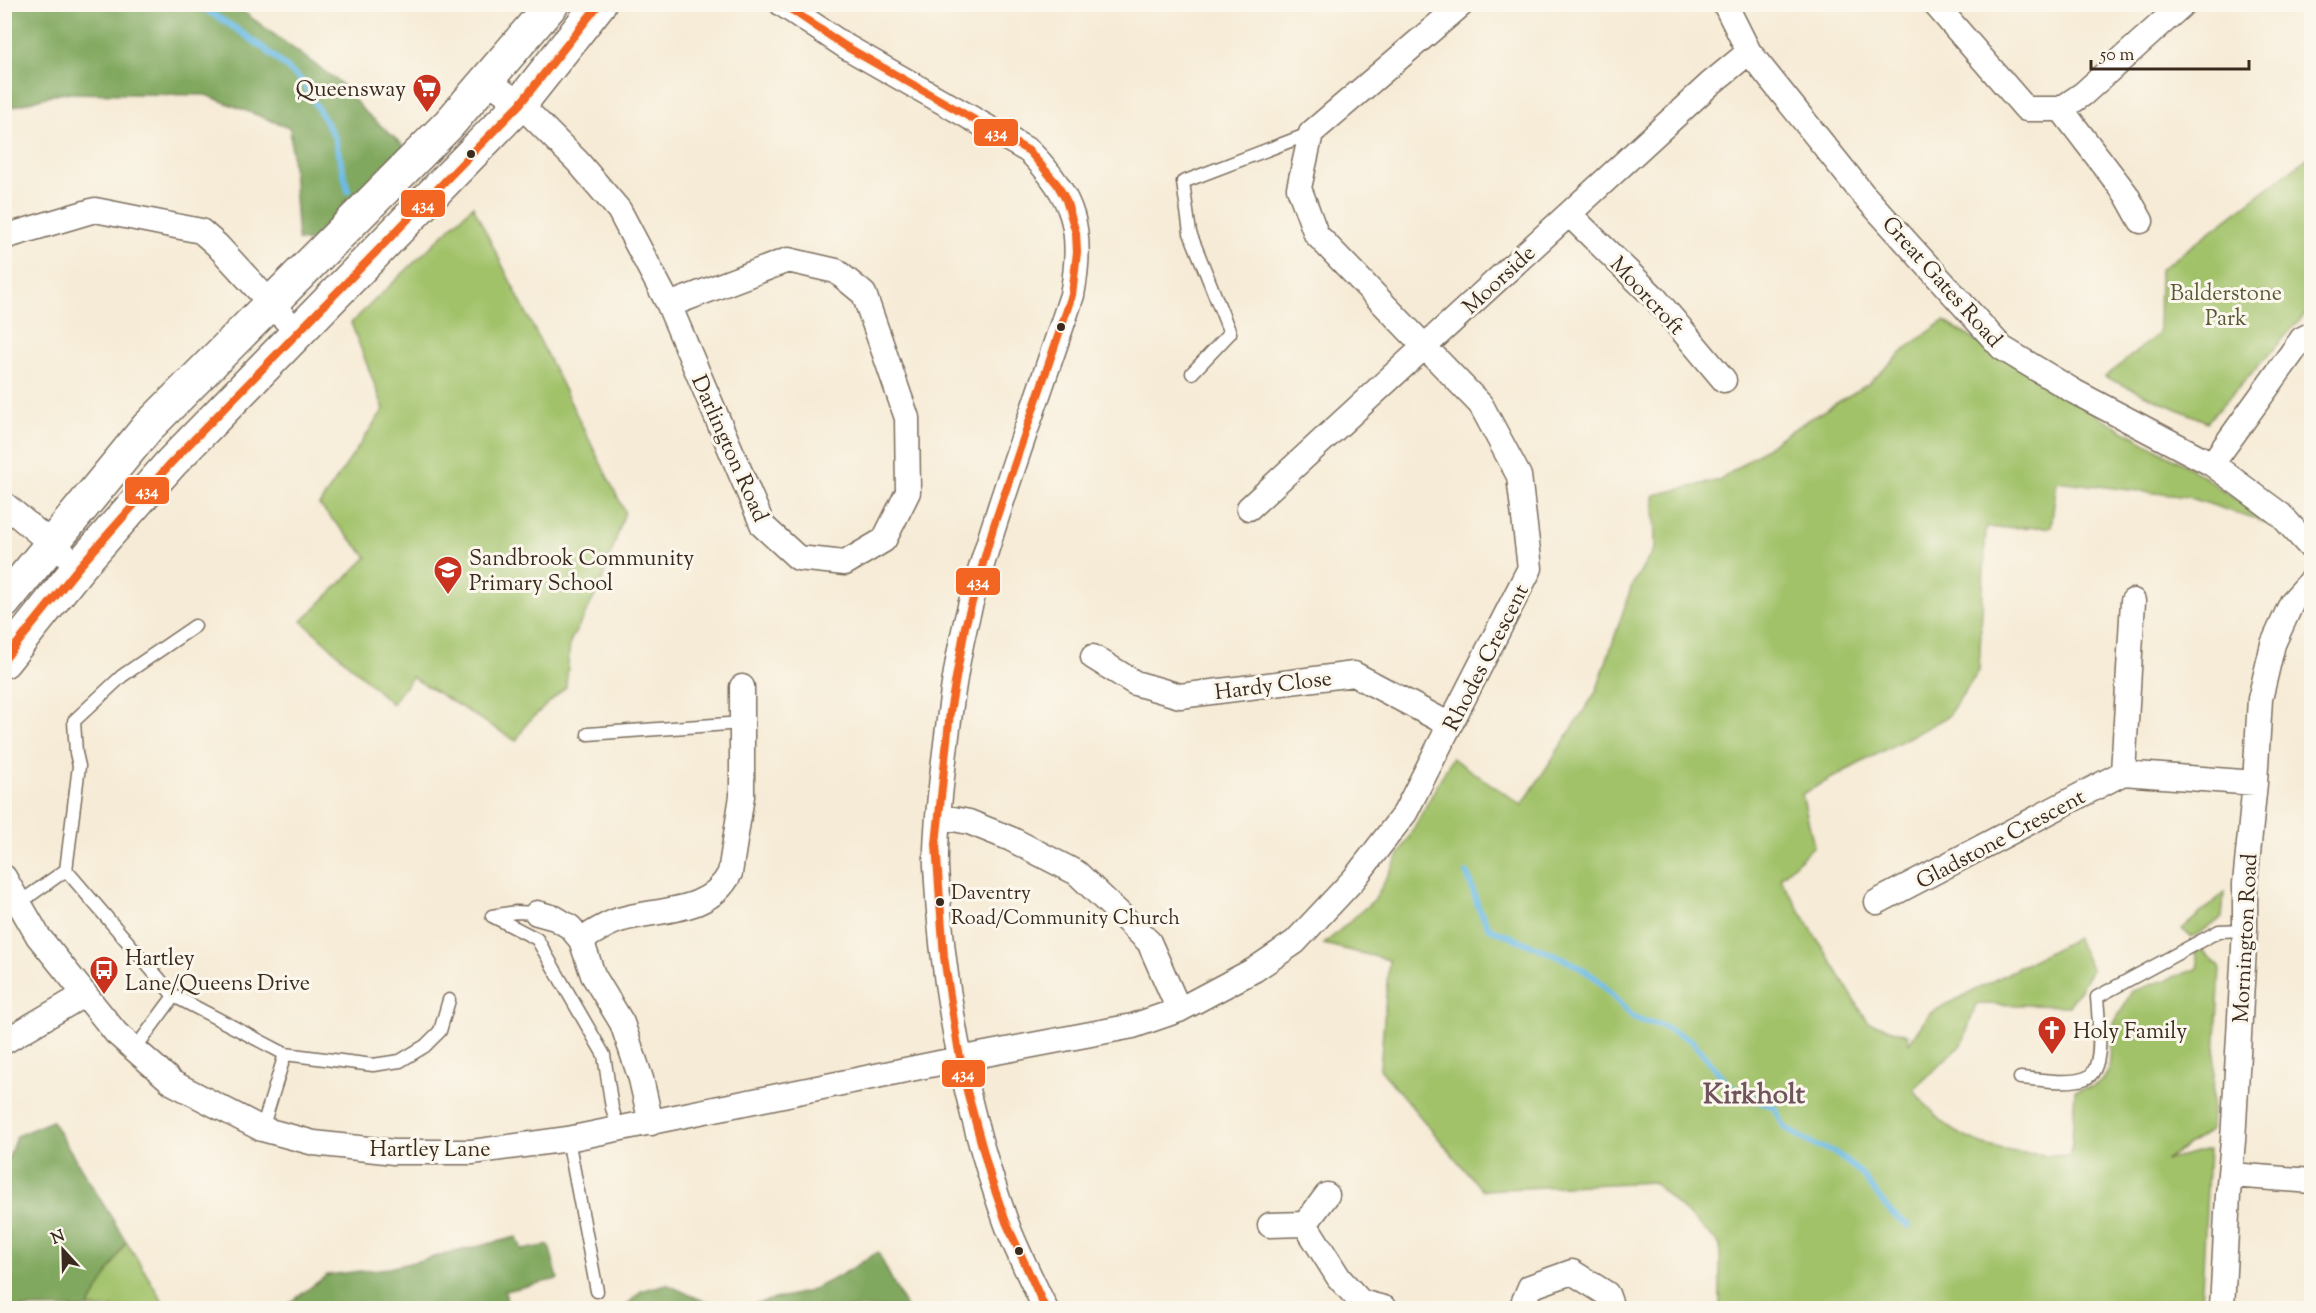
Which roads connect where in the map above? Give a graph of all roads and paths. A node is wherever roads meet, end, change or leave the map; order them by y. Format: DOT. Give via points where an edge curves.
graph roads {
  1 [pos="552,4"];
  2 [pos="598,4"];
  3 [pos="782,4"];
  4 [pos="1462,4"];
  5 [pos="1725,4"];
  6 [pos="1935,4"];
  7 [pos="2183,4"];
  8 [pos="1749,52"];
  9 [pos="487,80"];
  10 [pos="520,104"];
  11 [pos="2061,109"];
  12 [pos="1311,133"];
  13 [pos="1569,214"];
  14 [pos="2141,221"];
  15 [pos="4,237"];
  16 [pos="272,303"];
  17 [pos="669,305"];
  18 [pos="298,333"];
  19 [pos="2312,334"];
  20 [pos="1424,346"];
  21 [pos="1192,373"];
  22 [pos="1724,380"];
  23 [pos="2212,464"];
  24 [pos="4,504"];
  25 [pos="1249,508"];
  26 [pos="52,544"];
  27 [pos="2312,549"];
  28 [pos="79,567"];
  29 [pos="2312,580"];
  30 [pos="2133,601"];
  31 [pos="4,602"];
  32 [pos="195,626"];
  33 [pos="1093,657"];
  34 [pos="4,661"];
  35 [pos="742,687"];
  36 [pos="742,723"];
  37 [pos="1450,725"];
  38 [pos="588,734"];
  39 [pos="2123,773"];
  40 [pos="2255,783"];
  41 [pos="938,816"];
  42 [pos="66,870"];
  43 [pos="4,877"];
  44 [pos="1877,902"];
  45 [pos="19,903"];
  46 [pos="537,913"];
  47 [pos="2245,930"];
  48 [pos="581,940"];
  49 [pos="85,994"];
  50 [pos="174,996"];
  51 [pos="450,1000"];
  52 [pos="1179,1010"];
  53 [pos="4,1042"];
  54 [pos="134,1050"];
  55 [pos="285,1054"];
  56 [pos="959,1059"];
  57 [pos="2020,1078"];
  58 [pos="651,1123"];
  59 [pos="262,1129"];
  60 [pos="619,1130"];
  61 [pos="568,1139"];
  62 [pos="2232,1175"];
  63 [pos="2312,1181"];
  64 [pos="1327,1195"];
  65 [pos="1305,1224"];
  66 [pos="1270,1225"];
  67 [pos="597,1291"];
  68 [pos="1359,1305"];
  69 [pos="1045,1308"];
  70 [pos="1384,1308"];
  71 [pos="1521,1308"];
  72 [pos="1612,1308"];
  73 [pos="2222,1308"];
  1 -- 9 [label="highway"];
  2 -- 10 [label="highway"];
  3 -- 41 [label="street" via="845,46 1029,151 1065,194 1074,227 1076,273 1072,295 970,607 951,692"];
  4 -- 12 [label="street"];
  5 -- 8 [label="street, Great Gates Road"];
  6 -- 11 [label="street" via="2026,109"];
  7 -- 11 [label="street"];
  8 -- 13 [label="street, Moorside"];
  8 -- 23 [label="street, Great Gates Road" via="1862,193 2002,348 2075,392"];
  9 -- 10 [label="street, Darlington Road"];
  9 -- 16 [label="highway" via="449,124"];
  10 -- 17 [label="street, Darlington Road" via="619,210"];
  10 -- 18 [label="highway"];
  11 -- 14 [label="street" via="2126,194"];
  12 -- 20 [label="street, Rhodes Crescent" via="1299,188 1316,234"];
  12 -- 21 [label="lane" via="1183,182 1190,233 1230,333"];
  13 -- 20 [label="street, Moorside"];
  13 -- 22 [label="street, Moorcroft" via="1655,298"];
  15 -- 16 [label="street" via="95,210 201,231"];
  16 -- 18 [label="street"];
  16 -- 26 [label="highway" via="147,428"];
  17 -- 17 [label="street, Darlington Road" via="763,526 798,558 845,563 884,540 908,492 907,418 864,294 836,272 788,260"];
  18 -- 28 [label="highway" via="171,463"];
  19 -- 23 [label="street" via="2302,339"];
  20 -- 25 [label="street, Moorside"];
  20 -- 37 [label="street, Rhodes Crescent" via="1481,405 1519,476 1530,568"];
  23 -- 27 [label="street, Great Gates Road" via="2281,515"];
  24 -- 26 [label="street"];
  26 -- 28 [label="street"];
  26 -- 31 [label="highway"];
  28 -- 34 [label="highway"];
  29 -- 40 [label="street, Mornington Road" via="2292,602 2273,644 2260,699"];
  30 -- 39 [label="street"];
  32 -- 42 [label="lane" via="122,676 74,721 79,766"];
  33 -- 37 [label="street, Hardy Close" via="1135,683 1180,696 1354,674"];
  35 -- 36 [label="street"];
  36 -- 38 [label="lane"];
  36 -- 48 [label="street" via="742,796 725,884 701,902 617,921"];
  37 -- 52 [label="street, Rhodes Crescent" via="1405,813 1354,879 1295,942 1254,970"];
  39 -- 40 [label="street"];
  39 -- 44 [label="street, Gladstone Crescent"];
  40 -- 47 [label="street, Mornington Road" via="2245,884"];
  41 -- 52 [label="street" via="969,822 1011,839 1077,873 1149,942"];
  41 -- 56 [label="street" via="936,865 947,984"];
  42 -- 45 [label="lane"];
  42 -- 50 [label="lane"];
  43 -- 45 [label="street, Hartley Lane"];
  45 -- 49 [label="street, Hartley Lane" via="38,936"];
  46 -- 48 [label="street" via="570,927"];
  46 -- 60 [label="lane" via="492,916 537,939 604,1055"];
  47 -- 57 [label="lane" via="2219,931 2097,997 2099,1046 2092,1075 2075,1080"];
  47 -- 62 [label="street, Mornington Road"];
  48 -- 58 [label="street" via="593,975 622,1023"];
  49 -- 53 [label="street"];
  49 -- 54 [label="street, Hartley Lane" via="116,1034"];
  50 -- 54 [label="lane"];
  50 -- 55 [label="lane"];
  51 -- 55 [label="lane" via="440,1031 400,1061 373,1065"];
  52 -- 56 [label="street, Rhodes Crescent" via="1133,1026"];
  54 -- 59 [label="street, Hartley Lane" via="173,1083"];
  55 -- 59 [label="lane"];
  56 -- 58 [label="street, Hartley Lane"];
  56 -- 69 [label="street" via="976,1130 1007,1225"];
  58 -- 60 [label="street, Hartley Lane"];
  59 -- 61 [label="street, Hartley Lane" via="314,1143 394,1152 472,1152"];
  60 -- 61 [label="street, Hartley Lane"];
  61 -- 67 [label="lane"];
  62 -- 63 [label="street"];
  62 -- 73 [label="street, Mornington Road"];
  64 -- 65 [label="street"];
  65 -- 66 [label="street"];
  65 -- 68 [label="street"];
  68 -- 70 [label="street"];
  71 -- 72 [label="street" via="1530,1287 1572,1272 1607,1294"];
}
